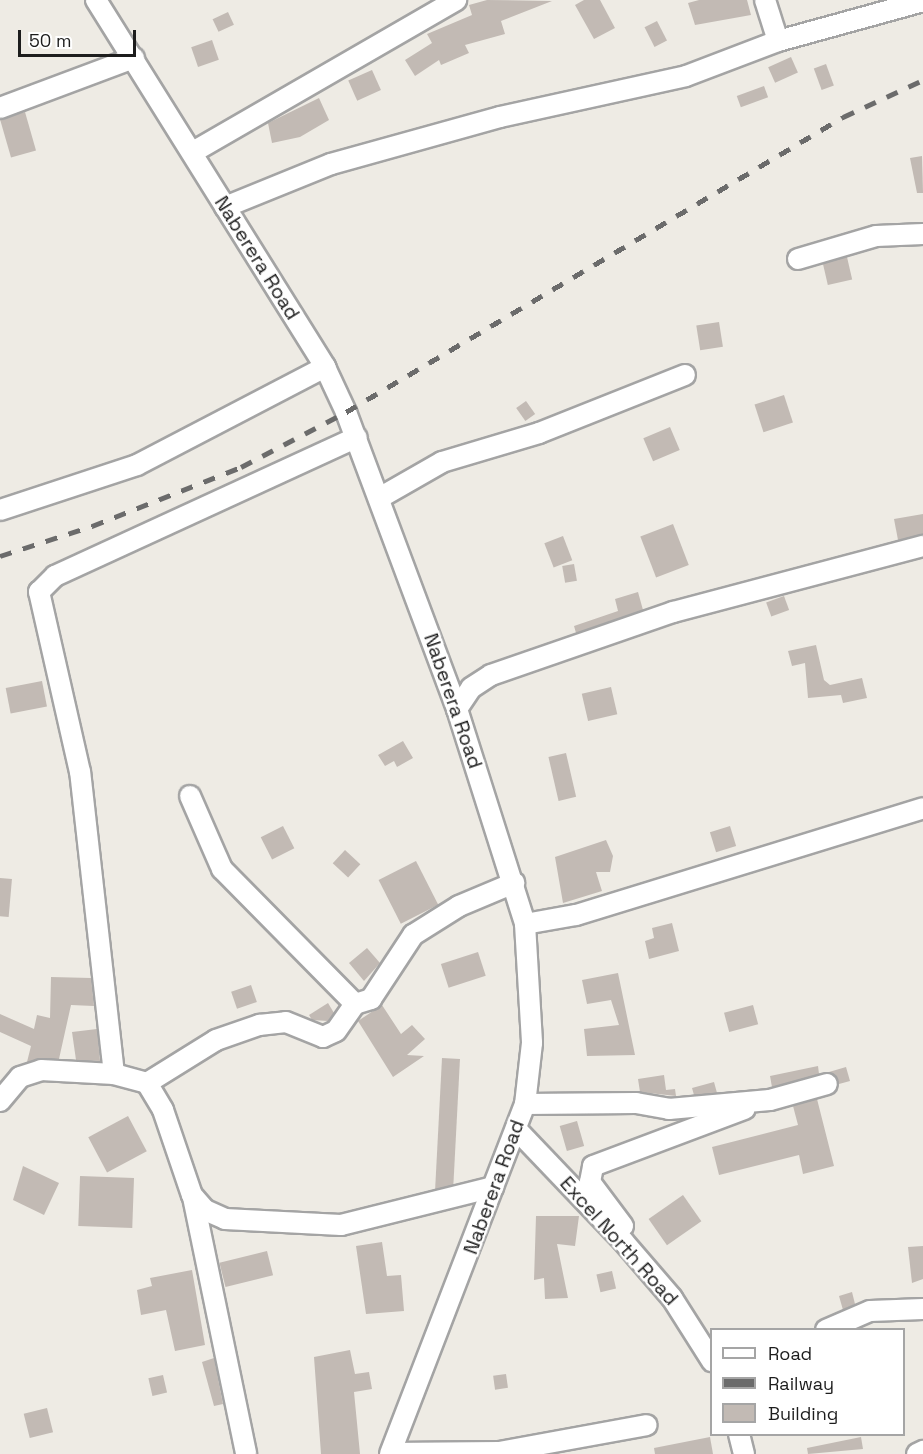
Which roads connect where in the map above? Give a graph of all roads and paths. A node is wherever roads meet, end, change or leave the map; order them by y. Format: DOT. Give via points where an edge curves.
graph roads {
  1 [pos="96,0"];
  2 [pos="456,0"];
  3 [pos="765,0"];
  4 [pos="923,1"];
  5 [pos="778,41"];
  6 [pos="134,58"];
  7 [pos="0,108"];
  8 [pos="193,152"];
  9 [pos="225,207"];
  10 [pos="923,234"];
  11 [pos="798,258"];
  12 [pos="325,367"];
  13 [pos="685,375"];
  14 [pos="357,437"];
  15 [pos="381,497"];
  16 [pos="0,510"];
  17 [pos="923,546"];
  18 [pos="457,709"];
  19 [pos="190,796"];
  20 [pos="923,808"];
  21 [pos="514,883"];
  22 [pos="525,924"];
  23 [pos="355,1004"];
  24 [pos="114,1074"];
  25 [pos="147,1083"];
  26 [pos="827,1084"];
  27 [pos="770,1100"];
  28 [pos="0,1101"];
  29 [pos="525,1104"];
  30 [pos="516,1129"];
  31 [pos="493,1187"];
  32 [pos="192,1195"];
  33 [pos="623,1240"];
  34 [pos="923,1309"];
  35 [pos="828,1328"];
  36 [pos="710,1359"];
  37 [pos="647,1425"];
  38 [pos="740,1436"];
  39 [pos="923,1451"];
  40 [pos="246,1454"];
  41 [pos="391,1454"];
  42 [pos="744,1454"];
  43 [pos="917,1454"];
  1 -- 6 [label="street, Naberera Road"];
  2 -- 8 [label="street"];
  3 -- 5 [label="street"];
  4 -- 5 [label="street"];
  5 -- 9 [label="street" via="686,76 500,117 331,164"];
  6 -- 7 [label="street"];
  6 -- 8 [label="street, Naberera Road"];
  8 -- 9 [label="street, Naberera Road"];
  9 -- 12 [label="street, Naberera Road"];
  10 -- 11 [label="street" via="876,236"];
  12 -- 14 [label="street, Naberera Road"];
  12 -- 16 [label="street" via="137,465"];
  13 -- 15 [label="street" via="539,433 442,462"];
  14 -- 15 [label="street, Naberera Road"];
  14 -- 24 [label="street" via="54,576 39,592 80,772"];
  15 -- 18 [label="street, Naberera Road"];
  17 -- 18 [label="street" via="673,612 491,675 471,688"];
  18 -- 21 [label="street, Naberera Road"];
  19 -- 23 [label="street" via="222,869"];
  20 -- 22 [label="street" via="576,915"];
  21 -- 22 [label="street, Naberera Road"];
  21 -- 23 [label="street" via="459,906 413,935 371,999"];
  22 -- 29 [label="street, Naberera Road" via="532,1043"];
  23 -- 25 [label="street" via="336,1031 323,1038 286,1022 260,1025 216,1040"];
  24 -- 25 [label="street"];
  24 -- 28 [label="street" via="30,1072"];
  25 -- 32 [label="street" via="163,1110"];
  26 -- 27 [label="street"];
  27 -- 29 [label="street" via="669,1109 636,1103"];
  27 -- 33 [label="street" via="593,1166 590,1182 623,1225"];
  29 -- 30 [label="street, Naberera Road"];
  30 -- 31 [label="street, Naberera Road"];
  30 -- 33 [label="street, Excel North Road"];
  31 -- 32 [label="street" via="332,1226 225,1219 205,1210"];
  31 -- 41 [label="street, Naberera Road"];
  32 -- 40 [label="street"];
  33 -- 36 [label="street, Excel North Road" via="672,1298"];
  34 -- 35 [label="street" via="870,1311"];
  37 -- 41 [label="street" via="499,1452"];
  38 -- 42 [label="street"];
  39 -- 43 [label="street"];
}
